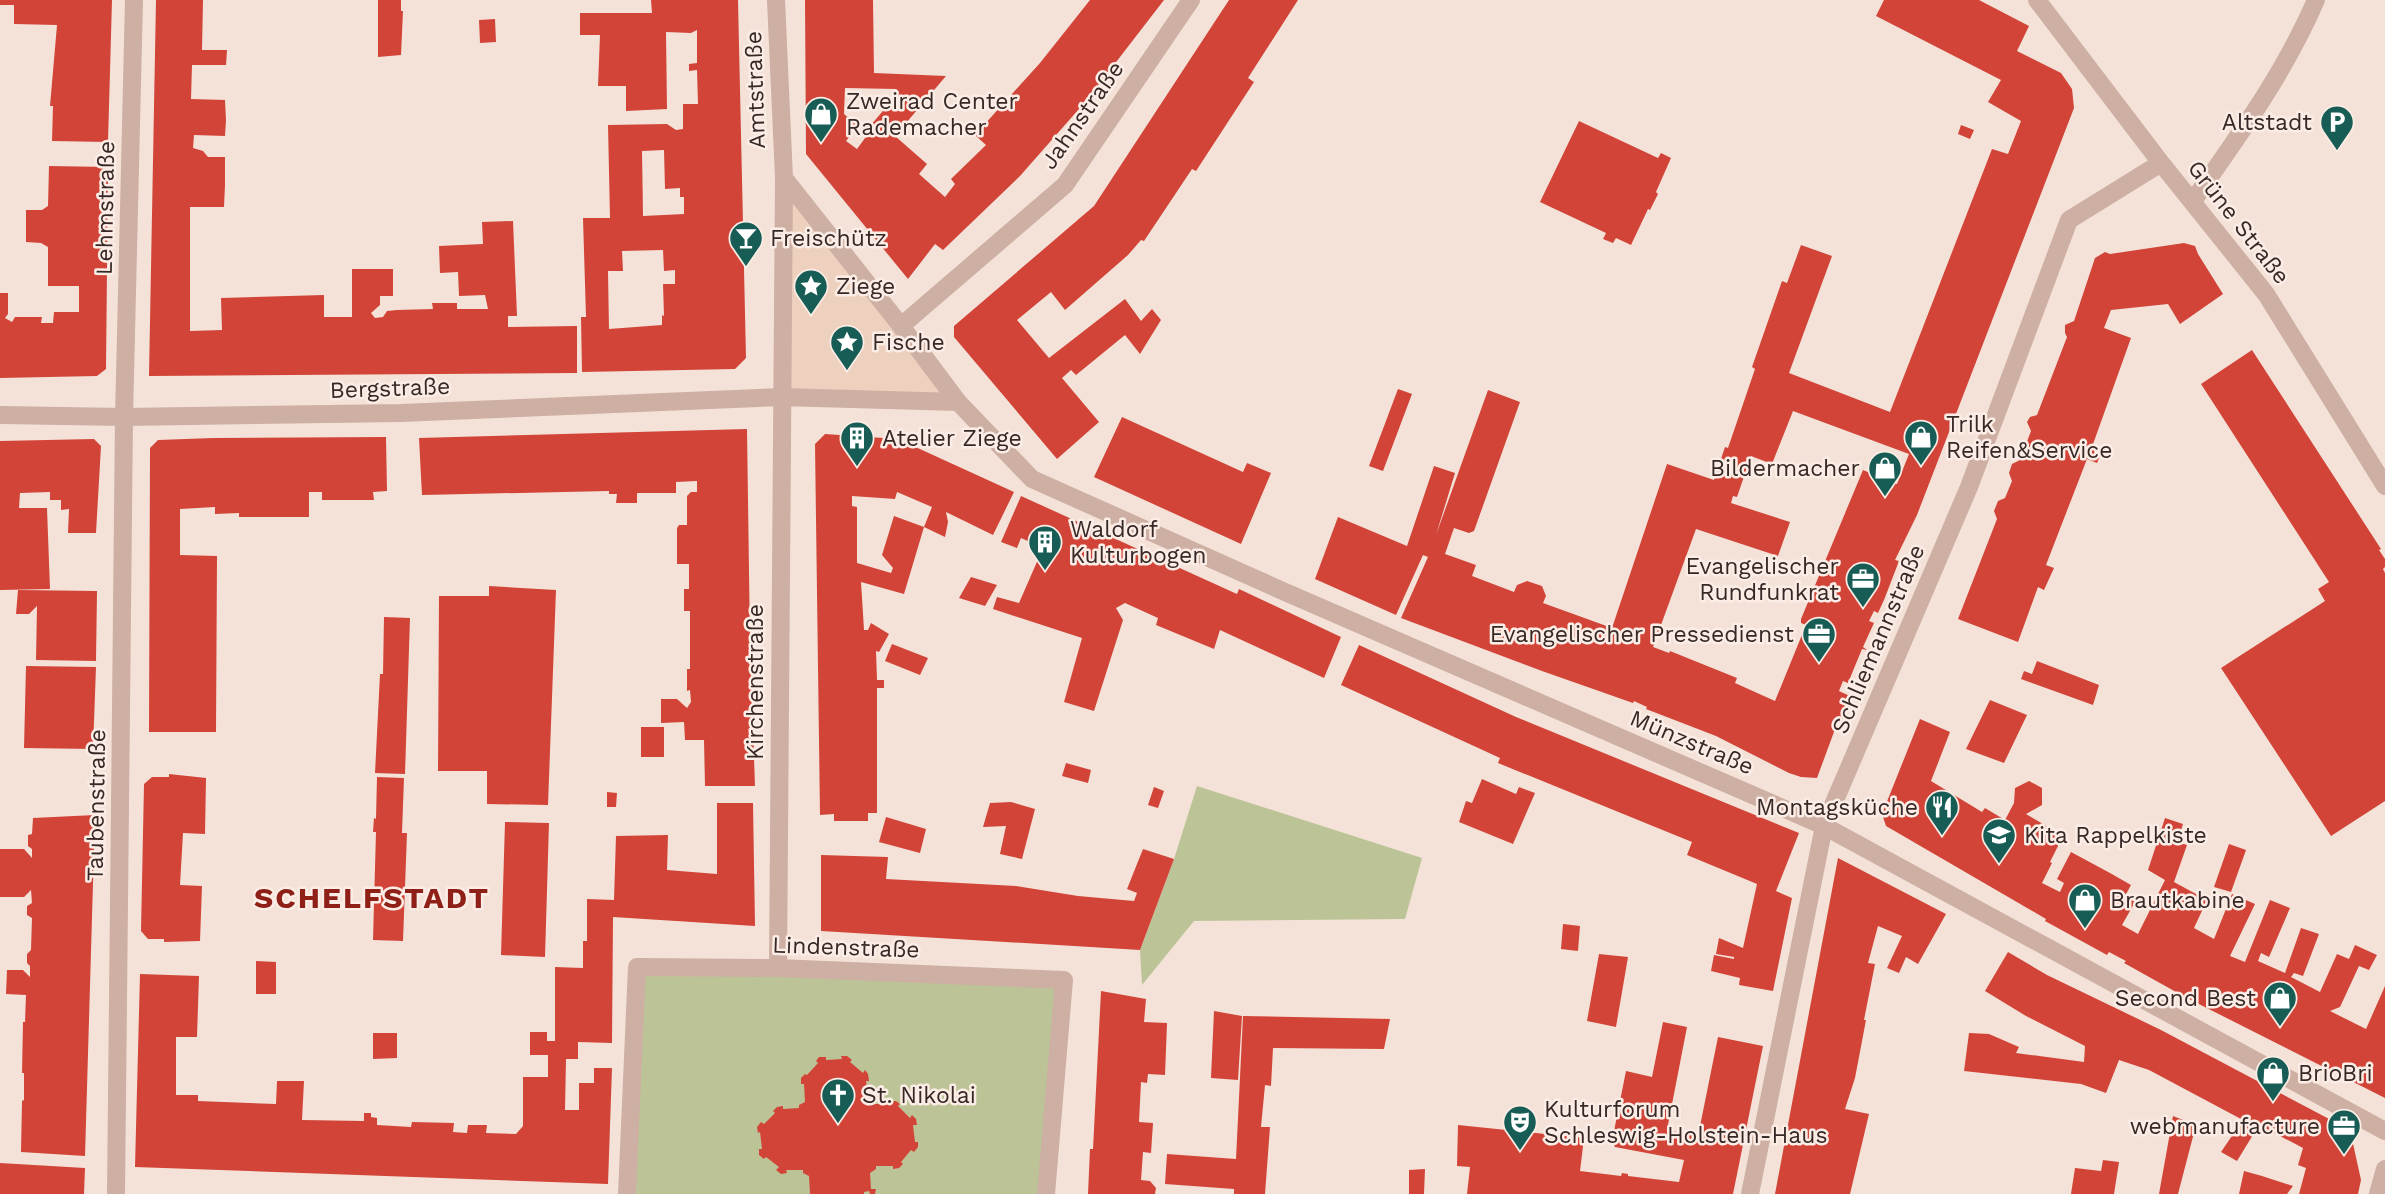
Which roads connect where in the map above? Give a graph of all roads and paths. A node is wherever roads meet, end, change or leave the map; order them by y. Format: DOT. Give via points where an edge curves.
graph roads {
  1 [pos="134,0"];
  2 [pos="776,0"];
  3 [pos="1191,0"];
  4 [pos="2038,0"];
  5 [pos="2316,0"];
  6 [pos="2161,163"];
  7 [pos="783,178"];
  8 [pos="2193,201"];
  9 [pos="901,326"];
  10 [pos="781,397"];
  11 [pos="958,402"];
  12 [pos="0,415"];
  13 [pos="124,417"];
  14 [pos="2385,486"];
  15 [pos="1824,827"];
  16 [pos="778,968"];
  17 [pos="2385,1131"];
  18 [pos="2385,1169"];
  19 [pos="116,1194"];
  20 [pos="627,1194"];
  21 [pos="1046,1194"];
  22 [pos="1750,1194"];
  23 [pos="2378,1194"];
  1 -- 13 [label="street, Lehmstraße"];
  2 -- 7 [label="street, Amtstraße"];
  3 -- 9 [label="street, Jahnstraße" via="1065,185"];
  4 -- 6 [label="street, Grüne Straße"];
  5 -- 8 [label="street" via="2292,54"];
  6 -- 8 [label="street, Grüne Straße"];
  6 -- 15 [label="street, Schliemannstraße" via="2069,220 1969,487"];
  7 -- 9 [label="street"];
  7 -- 10 [label="street, Amtstraße"];
  8 -- 14 [label="street, Grüne Straße" via="2266,294"];
  9 -- 11 [label="street"];
  10 -- 11 [label="street, Bergstraße"];
  10 -- 13 [label="street, Bergstraße" via="401,413"];
  10 -- 16 [label="street, Kirchenstraße"];
  11 -- 15 [label="street, Münzstraße" via="1032,479"];
  12 -- 13 [label="street, Bergstraße"];
  13 -- 19 [label="street, Taubenstraße"];
  15 -- 17 [label="street, Münzstraße"];
  15 -- 22 [label="street, Schliemannstraße"];
  16 -- 20 [label="street, Lindenstraße" via="637,967"];
  16 -- 21 [label="street, Lindenstraße" via="1064,980"];
  18 -- 23 [label="street"];
}
